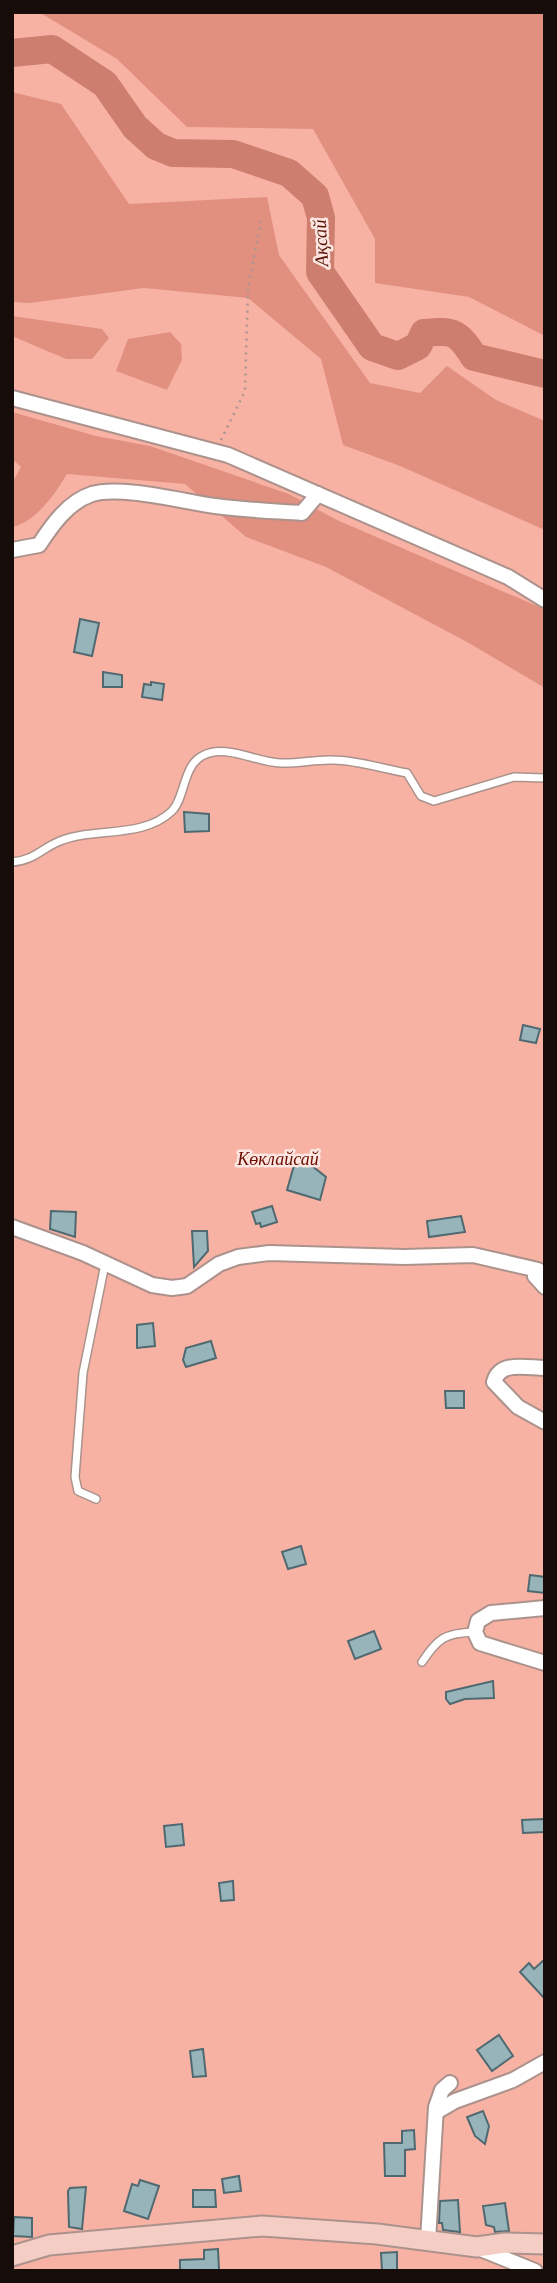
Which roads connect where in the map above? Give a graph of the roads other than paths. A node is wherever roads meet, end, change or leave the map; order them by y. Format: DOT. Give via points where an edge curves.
graph roads {
  1 [pos="12,398"];
  2 [pos="318,494"];
  3 [pos="12,550"];
  4 [pos="545,600"];
  5 [pos="545,778"];
  6 [pos="12,862"];
  7 [pos="12,1227"];
  8 [pos="105,1263"];
  9 [pos="541,1270"];
  10 [pos="545,1287"];
  11 [pos="545,1368"];
  12 [pos="545,1422"];
  13 [pos="96,1499"];
  14 [pos="545,1608"];
  15 [pos="475,1632"];
  16 [pos="422,1662"];
  17 [pos="545,1663"];
  18 [pos="545,2062"];
  19 [pos="450,2083"];
  20 [pos="436,2112"];
  21 [pos="428,2240"];
  22 [pos="545,2244"];
  23 [pos="477,2247"];
  24 [pos="12,2256"];
  25 [pos="535,2271"];
  1 -- 2 [label="street" via="215,452"];
  2 -- 3 [label="street" via="302,513 93,493 54,522 39,545"];
  2 -- 4 [label="street" via="508,577"];
  5 -- 6 [label="lane" via="514,777 434,801 421,796 407,773 335,759 280,763 215,751 199,757 175,808 163,819 62,840 32,858"];
  7 -- 8 [label="street"];
  8 -- 9 [label="street" via="152,1285 172,1288 187,1286 219,1264 269,1252 473,1255"];
  8 -- 13 [label="lane" via="83,1373 75,1477 78,1491"];
  9 -- 10 [label="street" via="536,1276"];
  11 -- 12 [label="street" via="508,1367 494,1382 517,1407"];
  14 -- 15 [label="street" via="491,1613 478,1621"];
  15 -- 16 [label="lane" via="457,1632 437,1640"];
  15 -- 17 [label="street" via="480,1643"];
  18 -- 20 [label="street"];
  19 -- 20 [label="street" via="442,2090"];
  20 -- 21 [label="street"];
  21 -- 23 [label="street"];
  21 -- 24 [label="street" via="262,2226 49,2245"];
  22 -- 23 [label="street"];
  23 -- 25 [label="street"];
}
